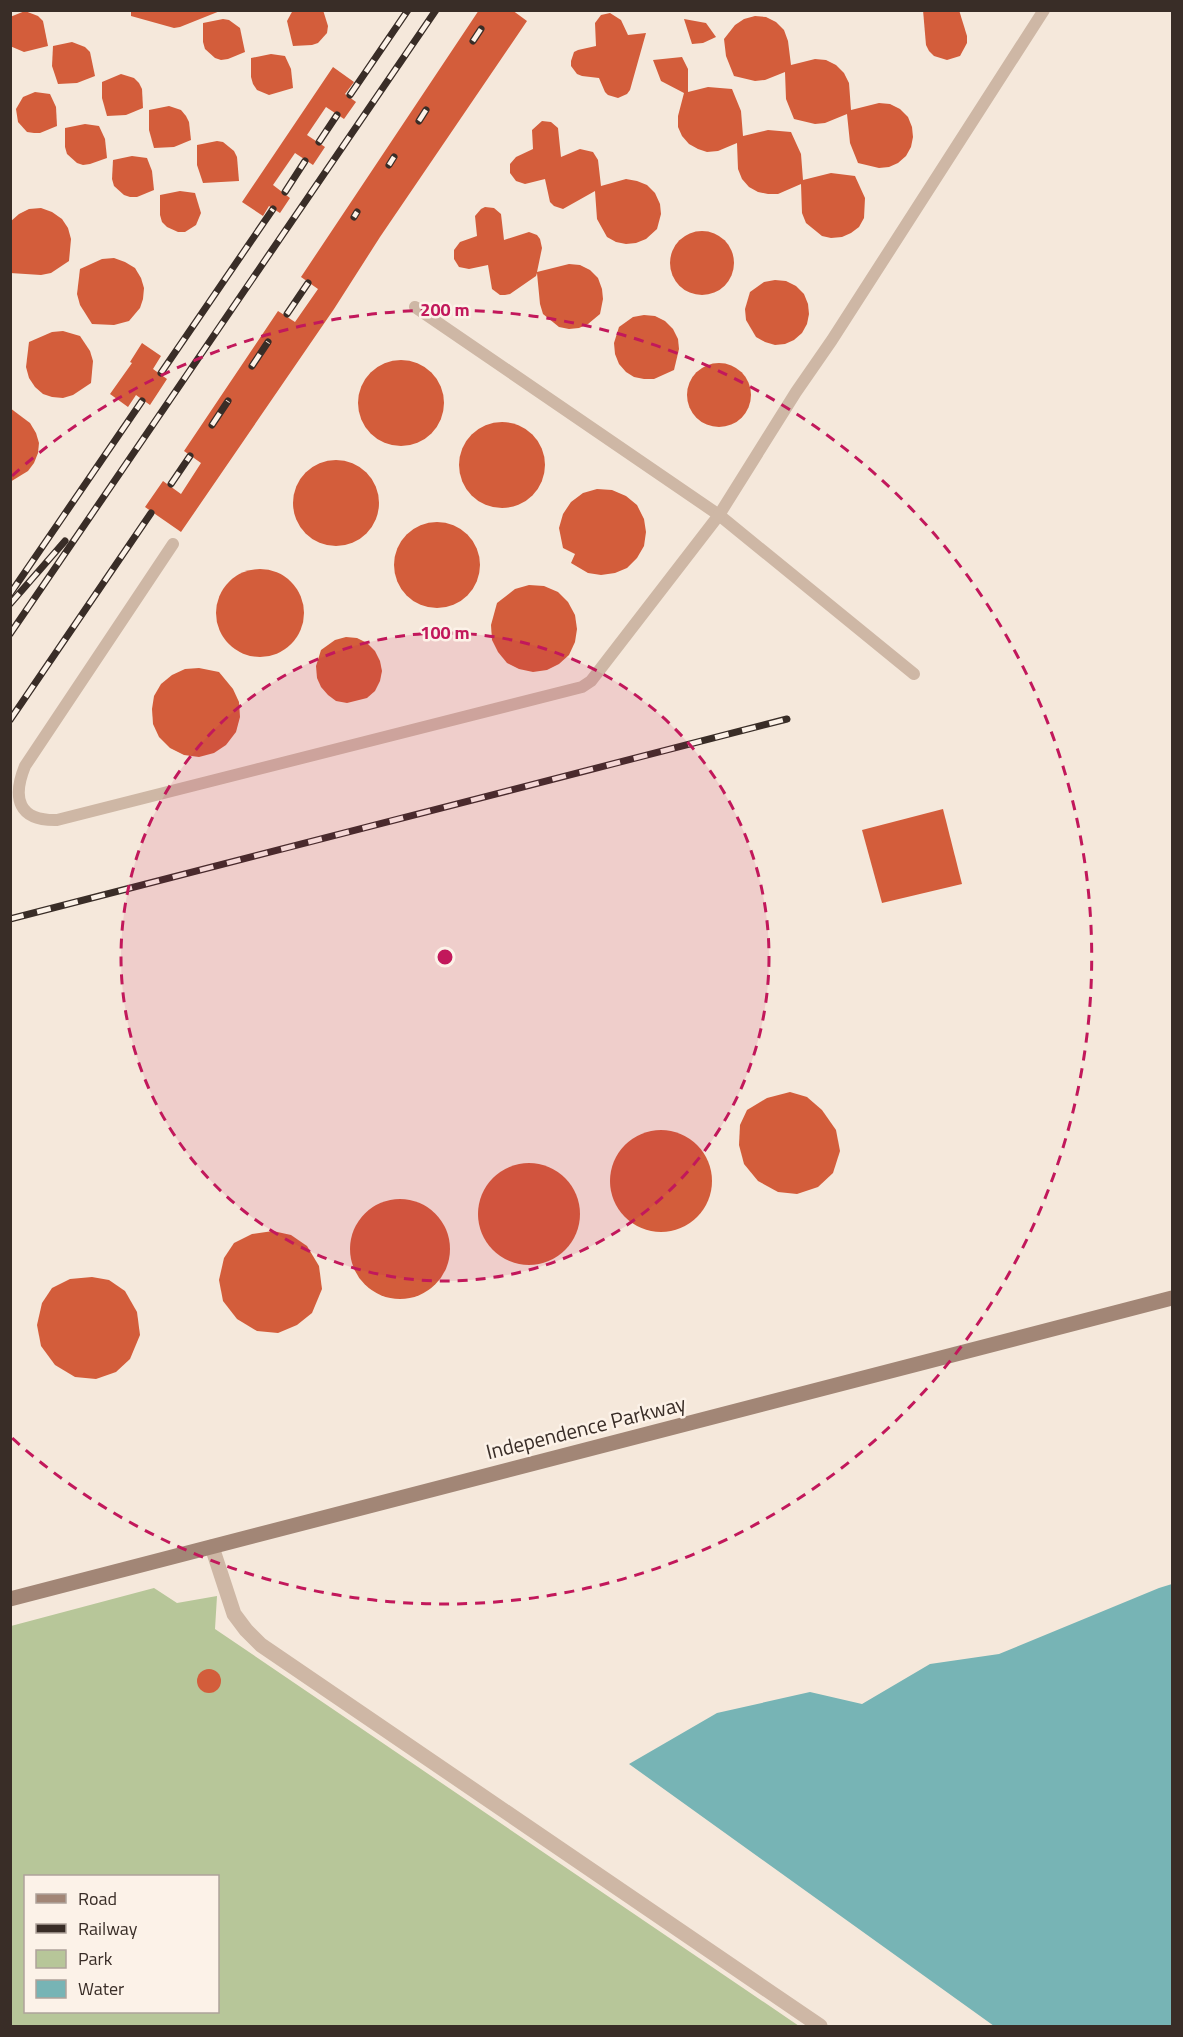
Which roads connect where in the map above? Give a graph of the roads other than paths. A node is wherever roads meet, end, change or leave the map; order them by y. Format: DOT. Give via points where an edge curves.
graph roads {
  1 [pos="1044,10"];
  2 [pos="415,307"];
  3 [pos="719,515"];
  4 [pos="173,544"];
  5 [pos="914,674"];
  6 [pos="1173,1298"];
  7 [pos="212,1546"];
  8 [pos="10,1599"];
  9 [pos="820,2026"];
  1 -- 3 [label="lane"];
  2 -- 3 [label="lane"];
  3 -- 4 [label="lane" via="591,681 582,687 57,820 30,816 18,794 25,766"];
  3 -- 5 [label="lane"];
  6 -- 7 [label="main road, Independence Parkway"];
  7 -- 8 [label="main road, Independence Parkway"];
  7 -- 9 [label="street" via="234,1614 261,1645"];
}
